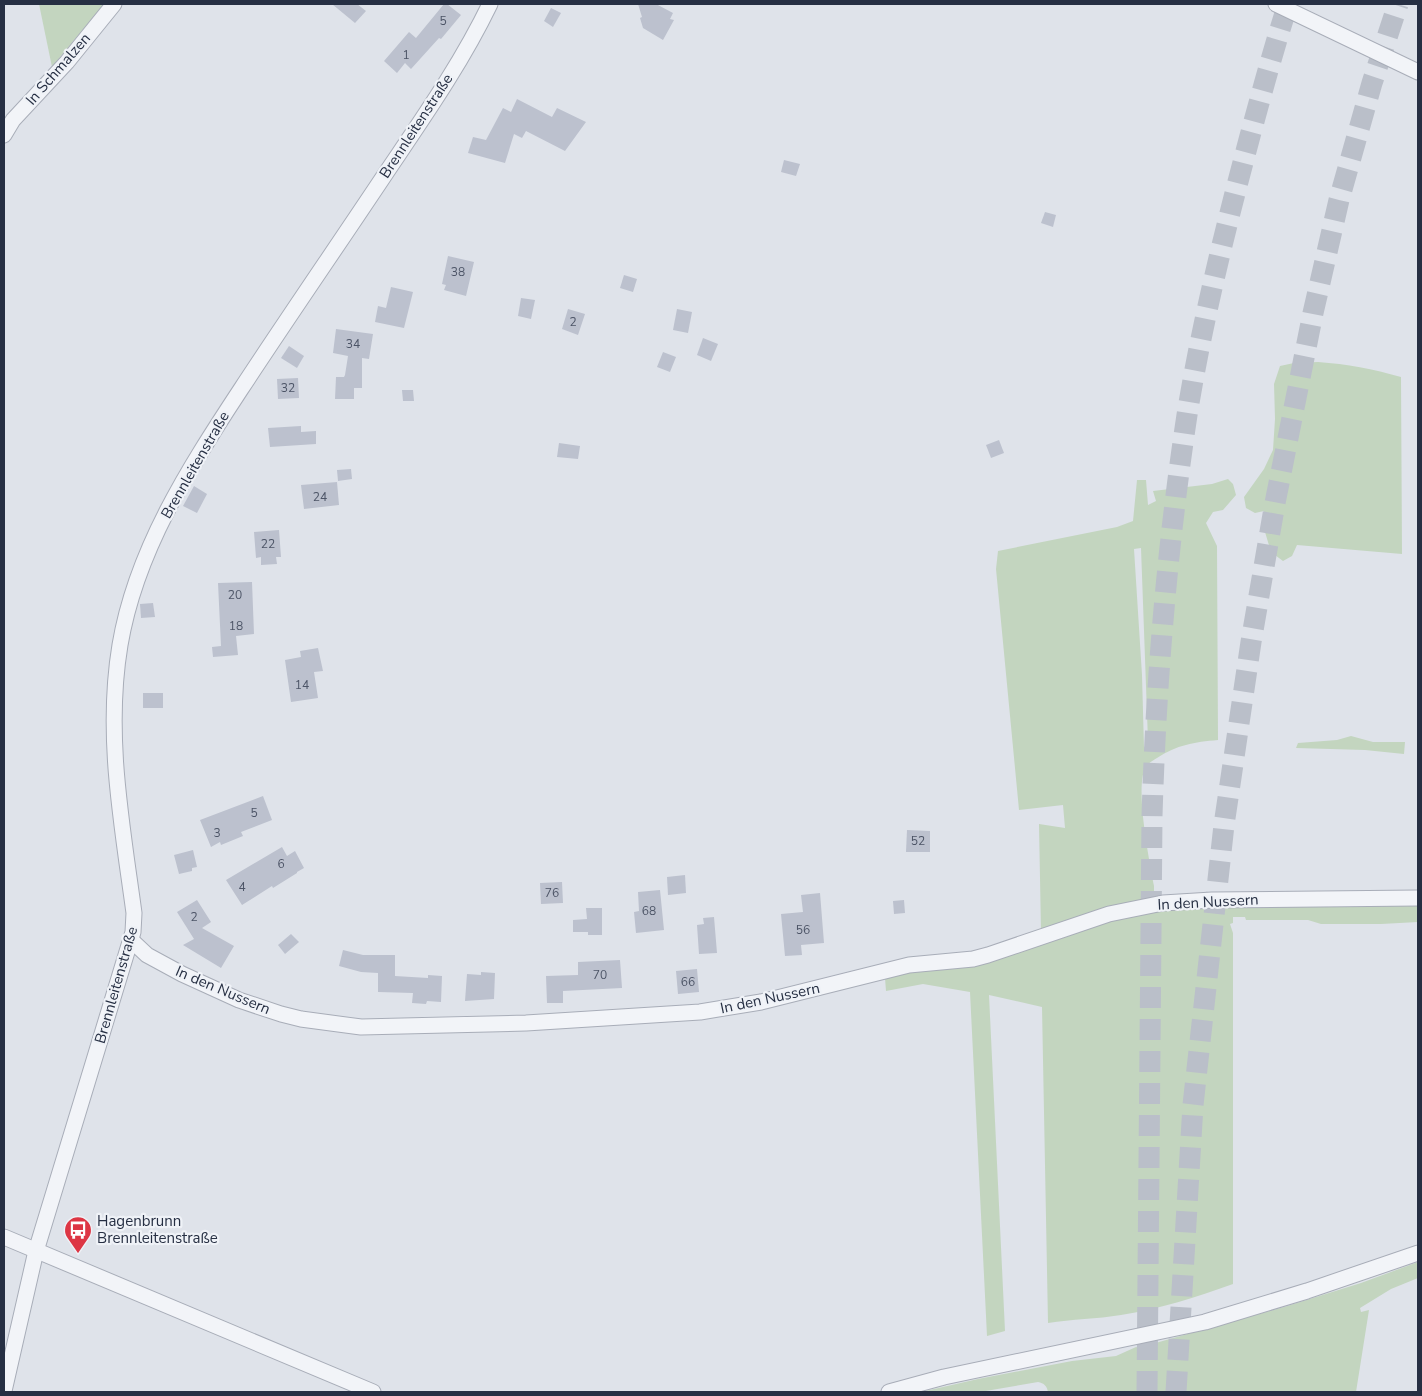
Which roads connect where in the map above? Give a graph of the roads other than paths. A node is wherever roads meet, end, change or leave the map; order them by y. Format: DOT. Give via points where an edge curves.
graph roads {
  1 [pos="114,4"];
  2 [pos="490,4"];
  3 [pos="1276,4"];
  4 [pos="1418,72"];
  5 [pos="4,135"];
  6 [pos="1418,898"];
  7 [pos="131,940"];
  8 [pos="4,1237"];
  9 [pos="36,1251"];
  10 [pos="1418,1253"];
  11 [pos="4,1392"];
  12 [pos="373,1392"];
  13 [pos="889,1392"];
  1 -- 5 [label="street, In Schmalzen" via="67,62 13,120"];
  2 -- 7 [label="street, Brennleitenstraße" via="435,100 208,439 172,499 147,555 123,631 114,710 115,774 134,913"];
  3 -- 4 [label="street"];
  6 -- 7 [label="street, In den Nussern" via="1163,903 1109,914 988,955 910,965 762,1002 700,1012 526,1023 360,1027 301,1019 256,1006 209,987 147,955"];
  7 -- 9 [label="street, Brennleitenstraße"];
  8 -- 9 [label="street"];
  9 -- 11 [label="street, Brennleitenstraße"];
  9 -- 12 [label="street"];
  10 -- 13 [label="street" via="1205,1322 944,1377"];
}
